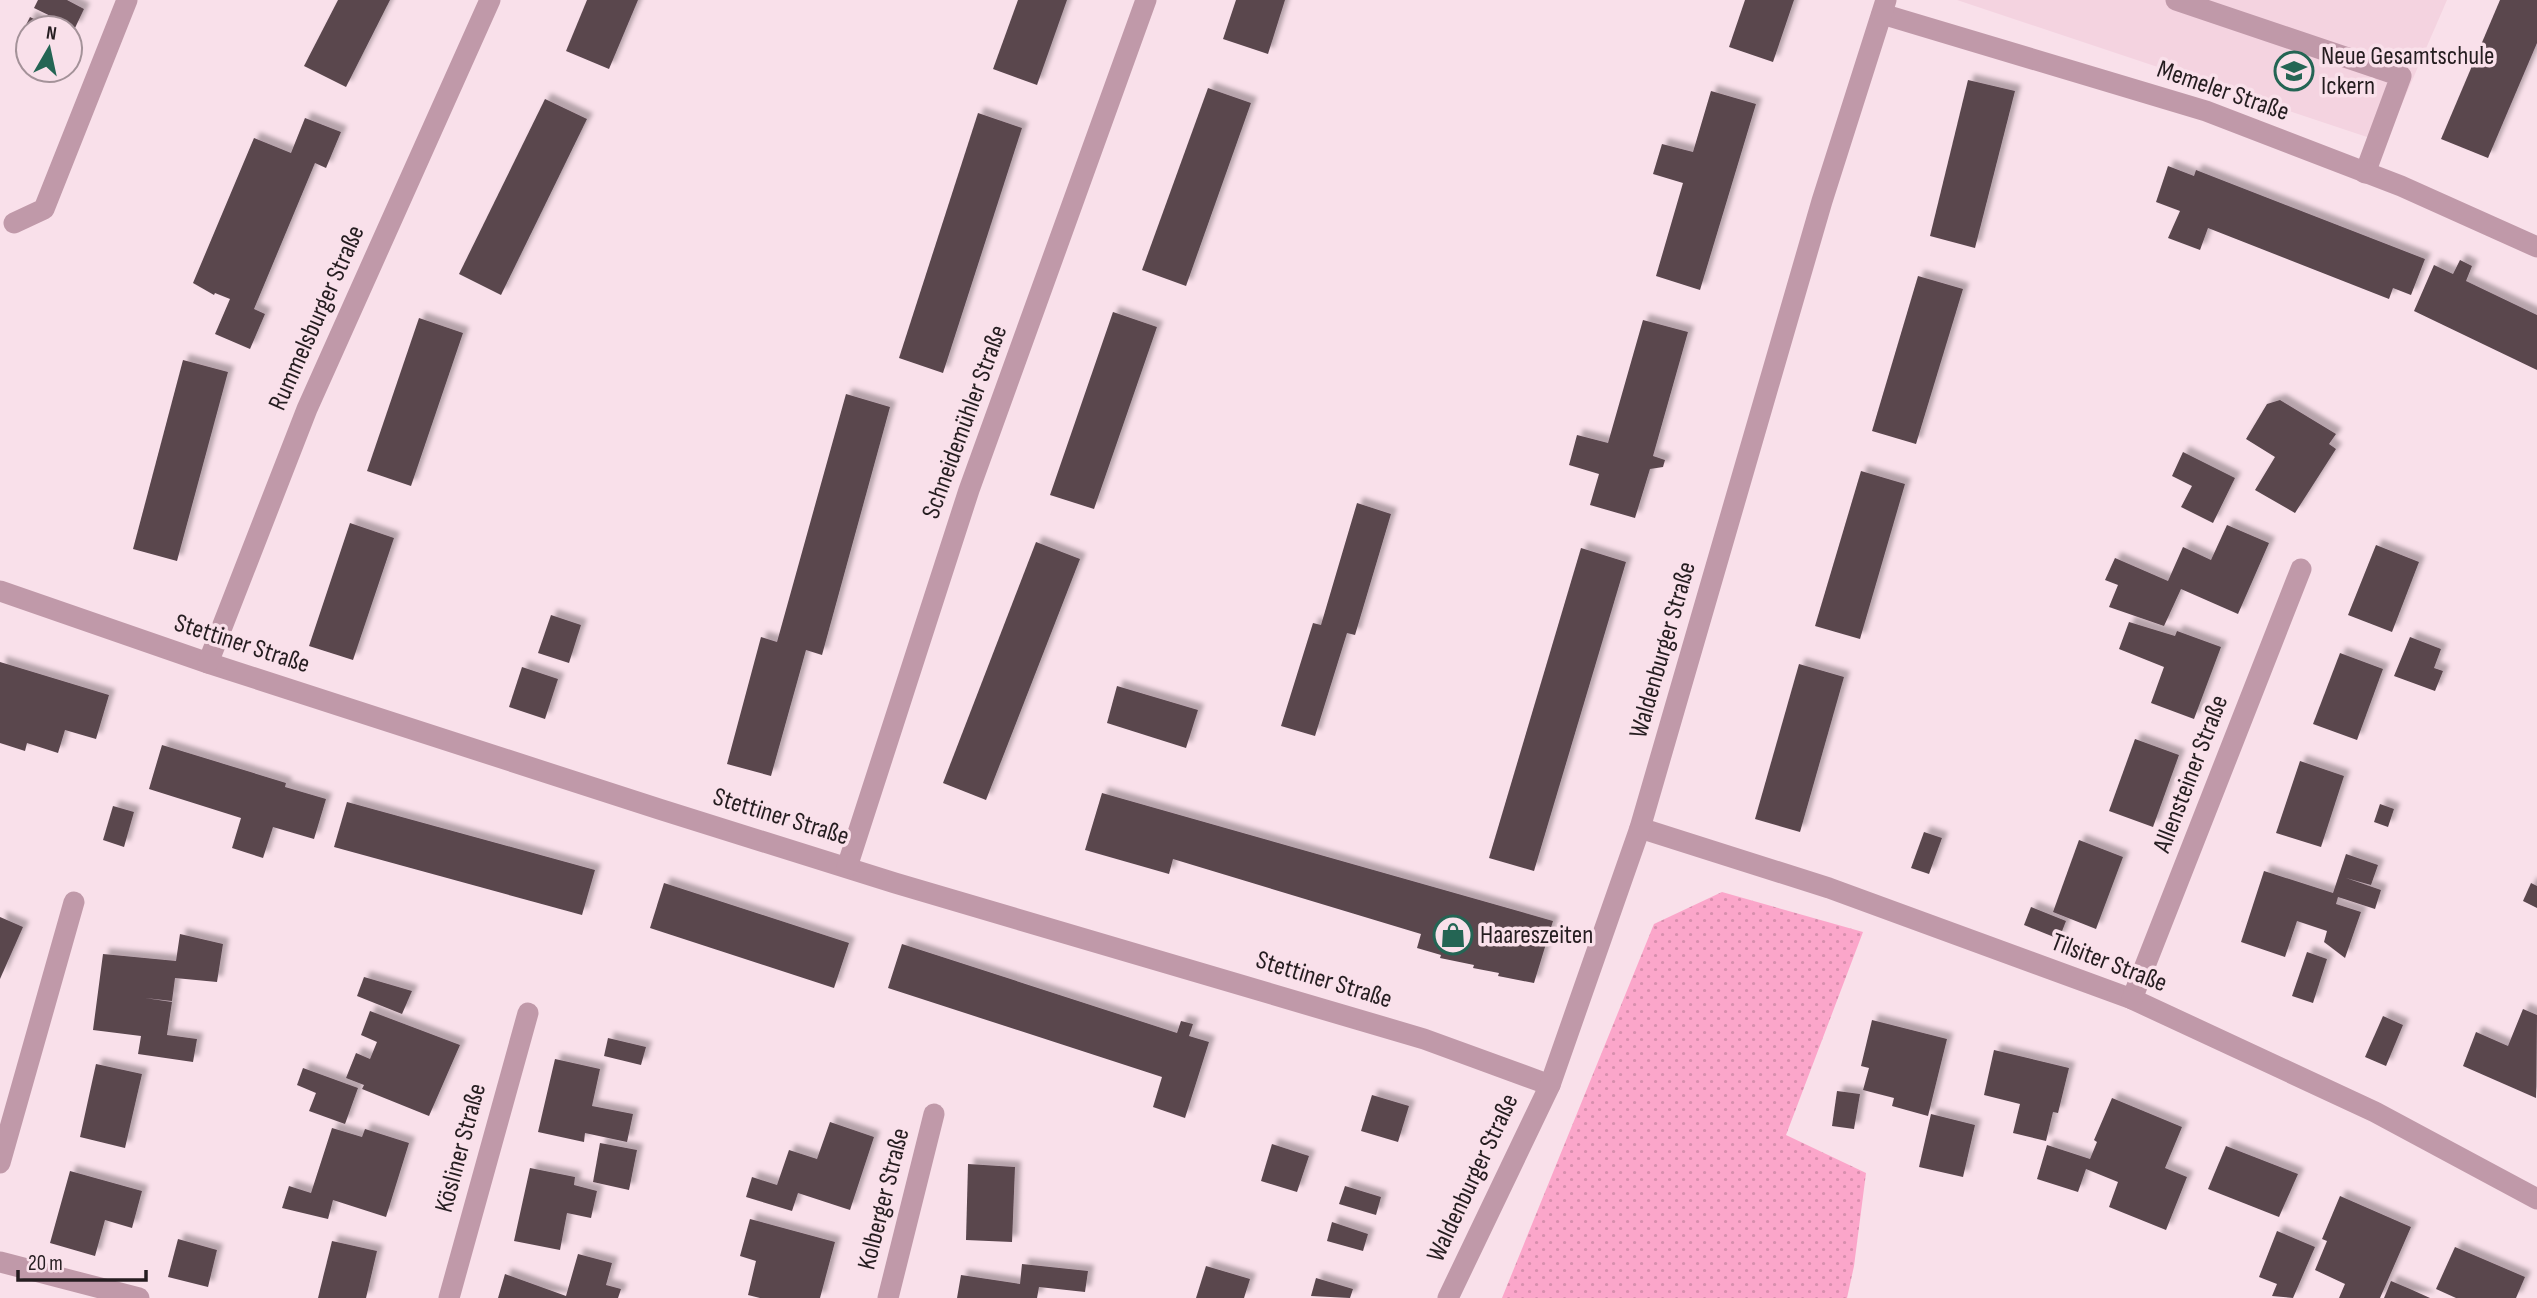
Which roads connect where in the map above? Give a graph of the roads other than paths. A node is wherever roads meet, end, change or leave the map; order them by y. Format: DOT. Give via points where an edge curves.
graph roads {
  1 [pos="127,0"];
  2 [pos="490,0"];
  3 [pos="1146,0"];
  4 [pos="2176,0"];
  5 [pos="1884,7"];
  6 [pos="2365,173"];
  7 [pos="14,223"];
  8 [pos="2537,247"];
  9 [pos="2301,569"];
  10 [pos="0,591"];
  11 [pos="208,663"];
  12 [pos="1640,828"];
  13 [pos="847,867"];
  14 [pos="74,902"];
  15 [pos="2132,999"];
  16 [pos="528,1013"];
  17 [pos="1550,1084"];
  18 [pos="934,1114"];
  19 [pos="0,1163"];
  20 [pos="2537,1199"];
  21 [pos="0,1262"];
  22 [pos="139,1298"];
  23 [pos="449,1298"];
  24 [pos="888,1298"];
  25 [pos="1448,1298"];
  1 -- 7 [label="street" via="44,209"];
  2 -- 11 [label="street, Rummelsburger Straße" via="307,409"];
  3 -- 13 [label="street, Schneidemühler Straße" via="969,490"];
  4 -- 6 [label="street" via="2401,75"];
  5 -- 6 [label="street, Memeler Straße" via="2206,111"];
  5 -- 12 [label="street, Waldenburger Straße" via="1822,201"];
  6 -- 8 [label="street, Memeler Straße"];
  9 -- 15 [label="street, Allensteiner Straße"];
  10 -- 11 [label="street, Stettiner Straße"];
  11 -- 13 [label="street, Stettiner Straße"];
  12 -- 15 [label="street, Tilsiter Straße" via="1829,888"];
  12 -- 17 [label="street, Waldenburger Straße"];
  13 -- 17 [label="street, Stettiner Straße" via="1424,1039"];
  14 -- 19 [label="street"];
  15 -- 20 [label="street, Tilsiter Straße" via="2375,1112"];
  16 -- 23 [label="street, Kösliner Straße"];
  17 -- 25 [label="street, Waldenburger Straße"];
  18 -- 24 [label="street, Kolberger Straße"];
  21 -- 22 [label="street"];
}
